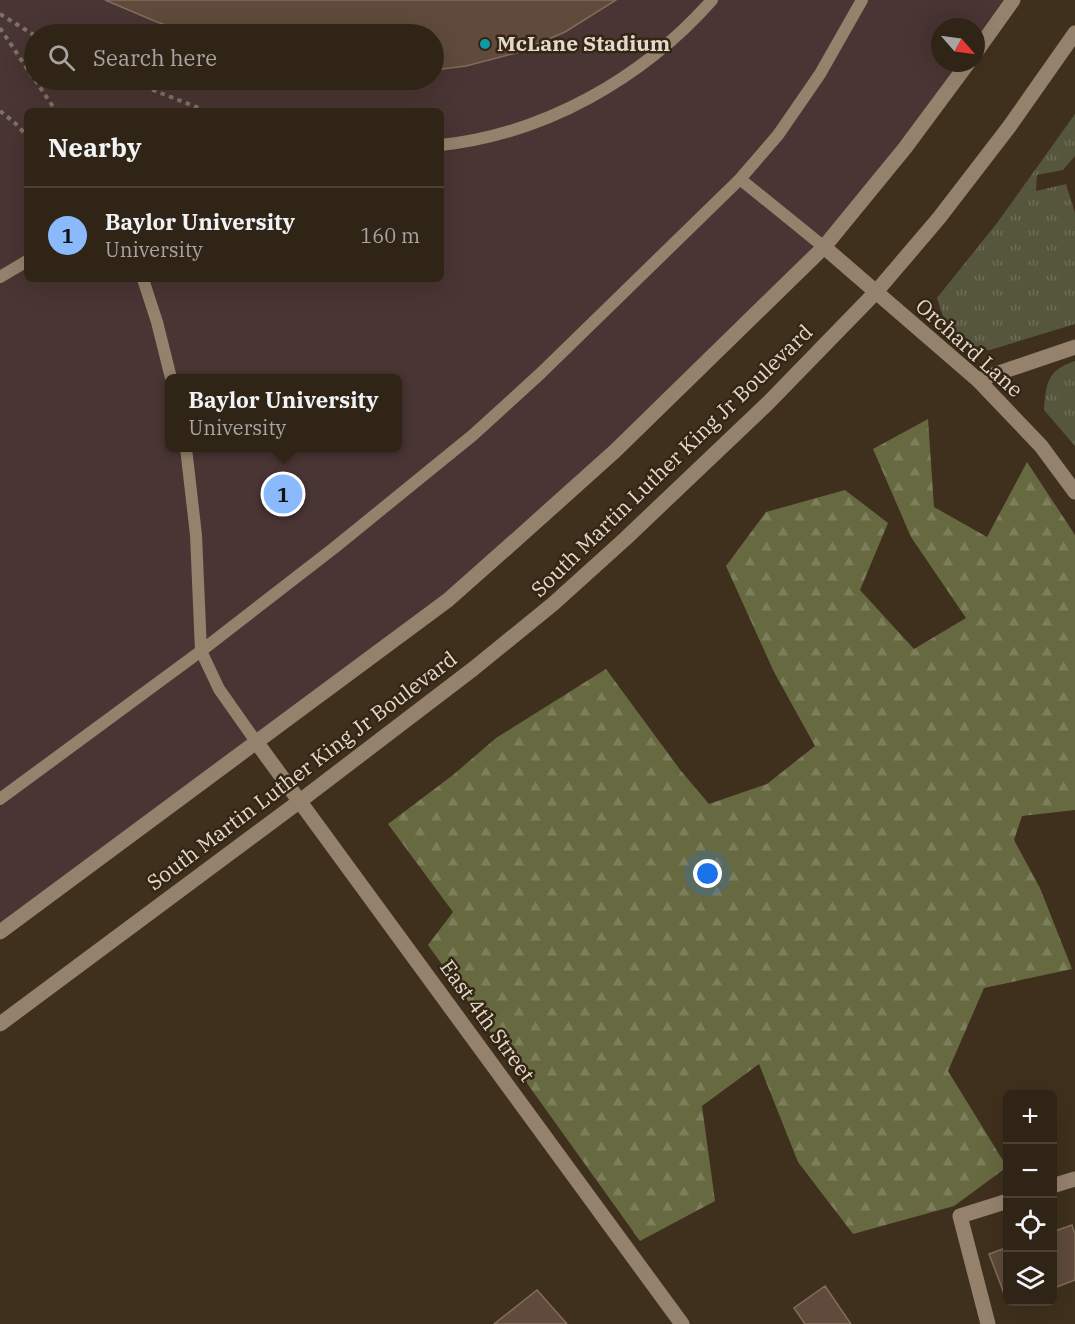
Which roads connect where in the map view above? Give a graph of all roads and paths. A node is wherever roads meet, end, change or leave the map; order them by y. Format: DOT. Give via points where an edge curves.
graph roads {
  1 [pos="712,0"];
  2 [pos="862,0"];
  3 [pos="1013,0"];
  4 [pos="0,14"];
  5 [pos="0,28"];
  6 [pos="24,29"];
  7 [pos="1075,33"];
  8 [pos="985,39"];
  9 [pos="24,63"];
  10 [pos="961,72"];
  11 [pos="42,90"];
  12 [pos="153,90"];
  13 [pos="54,108"];
  14 [pos="199,108"];
  15 [pos="0,111"];
  16 [pos="24,133"];
  17 [pos="444,145"];
  18 [pos="740,179"];
  19 [pos="824,247"];
  20 [pos="24,263"];
  21 [pos="0,277"];
  22 [pos="144,282"];
  23 [pos="876,292"];
  24 [pos="1075,346"];
  25 [pos="170,374"];
  26 [pos="978,380"];
  27 [pos="187,452"];
  28 [pos="1075,492"];
  29 [pos="201,651"];
  30 [pos="257,743"];
  31 [pos="0,799"];
  32 [pos="300,801"];
  33 [pos="0,932"];
  34 [pos="0,1024"];
  35 [pos="1075,1179"];
  36 [pos="1057,1185"];
  37 [pos="1003,1203"];
  38 [pos="682,1324"];
  39 [pos="988,1324"];
  1 -- 17 [label="lane" via="689,26 636,70 590,98 507,133"];
  2 -- 18 [label="lane" via="820,74 778,135"];
  3 -- 8 [label="main road"];
  4 -- 6 [label="path"];
  5 -- 9 [label="path"];
  7 -- 23 [label="main road, South Martin Luther King Jr Boulevard" via="939,218"];
  10 -- 19 [label="main road"];
  11 -- 13 [label="path"];
  12 -- 14 [label="path"];
  15 -- 16 [label="path"];
  18 -- 19 [label="lane"];
  18 -- 29 [label="lane" via="473,435"];
  19 -- 23 [label="main road, Orchard Lane"];
  19 -- 30 [label="main road" via="615,451 448,600"];
  20 -- 21 [label="lane"];
  22 -- 25 [label="lane"];
  23 -- 26 [label="main road, Orchard Lane"];
  23 -- 32 [label="main road, South Martin Luther King Jr Boulevard" via="726,444 553,604"];
  24 -- 26 [label="main road"];
  26 -- 28 [label="main road, Orchard Lane" via="1041,446"];
  27 -- 29 [label="lane" via="196,535"];
  29 -- 30 [label="lane" via="219,689"];
  29 -- 31 [label="lane"];
  30 -- 32 [label="main road, East 4th Street"];
  30 -- 33 [label="main road"];
  32 -- 34 [label="main road, South Martin Luther King Jr Boulevard"];
  32 -- 38 [label="main road, East 4th Street"];
  35 -- 36 [label="main road"];
  37 -- 39 [label="main road" via="960,1216"];
}
